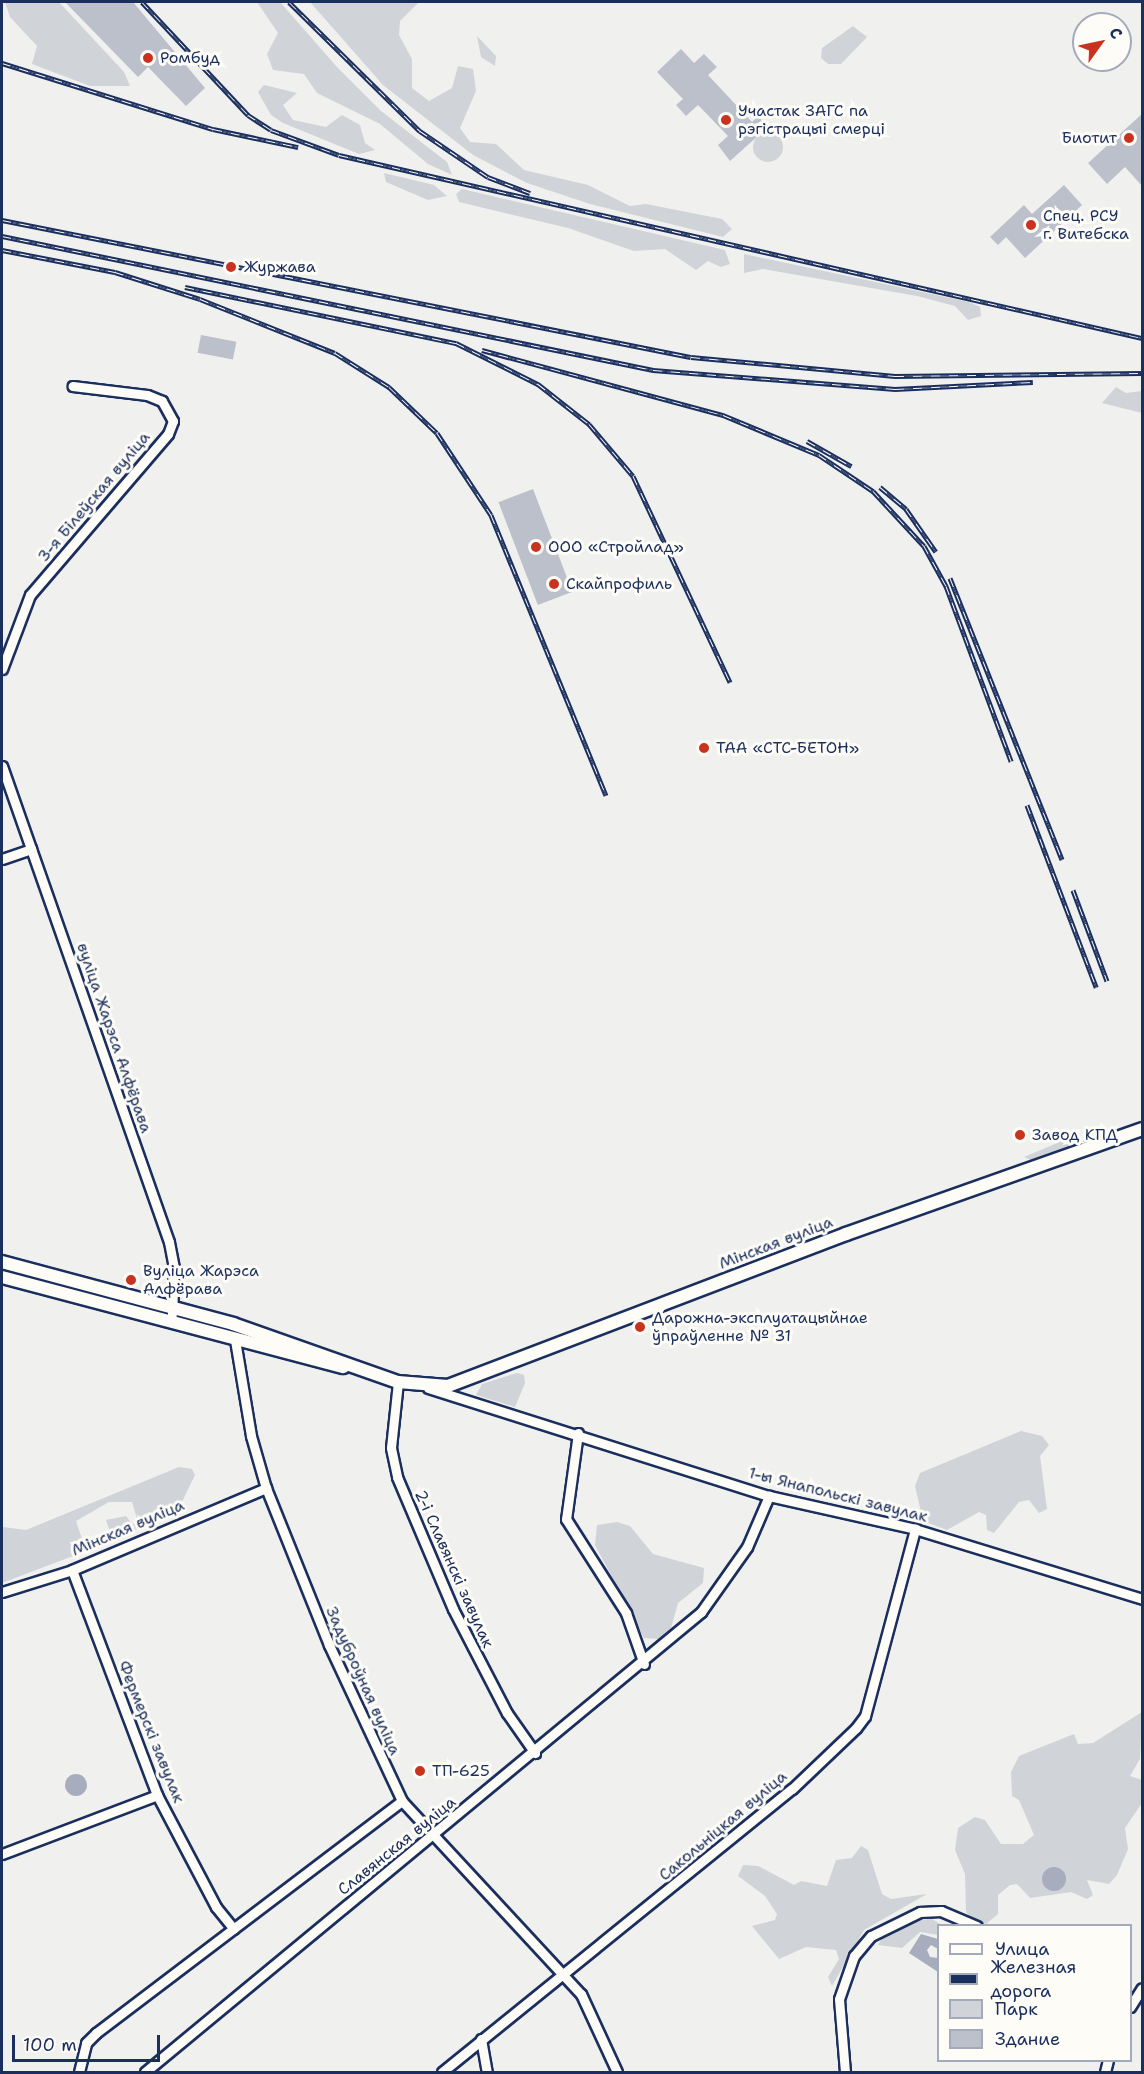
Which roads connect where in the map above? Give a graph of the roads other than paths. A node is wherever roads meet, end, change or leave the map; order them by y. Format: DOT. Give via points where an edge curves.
graph roads {
  1 [pos="73,386"];
  2 [pos="2,669"];
  3 [pos="2,766"];
  4 [pos="31,849"];
  5 [pos="2,859"];
  6 [pos="1143,1129"];
  7 [pos="2,1262"];
  8 [pos="2,1277"];
  9 [pos="173,1307"];
  10 [pos="171,1324"];
  11 [pos="233,1324"];
  12 [pos="235,1340"];
  13 [pos="368,1372"];
  14 [pos="398,1382"];
  15 [pos="423,1386"];
  16 [pos="578,1433"];
  17 [pos="266,1488"];
  18 [pos="769,1496"];
  19 [pos="915,1529"];
  20 [pos="72,1570"];
  21 [pos="2,1592"];
  22 [pos="1143,1599"];
  23 [pos="644,1665"];
  24 [pos="535,1754"];
  25 [pos="157,1795"];
  26 [pos="402,1801"];
  27 [pos="430,1838"];
  28 [pos="2,1854"];
  29 [pos="972,1924"];
  30 [pos="234,1929"];
  31 [pos="565,1976"];
  32 [pos="481,2039"];
  33 [pos="79,2073"];
  34 [pos="145,2073"];
  35 [pos="442,2073"];
  36 [pos="487,2073"];
  37 [pos="617,2073"];
  38 [pos="845,2073"];
  1 -- 2 [label="street, 3-я Білеўская вуліца" via="147,395 162,401 173,421 168,434 30,595"];
  3 -- 4 [label="street, вуліца Жарэса Алфёрава"];
  4 -- 5 [label="street"];
  4 -- 9 [label="street, вуліца Жарэса Алфёрава" via="169,1242"];
  6 -- 15 [label="main road, Мінская вуліца" via="846,1234 478,1378"];
  7 -- 9 [label="main road"];
  8 -- 10 [label="main road"];
  9 -- 10 [label="street, вуліца Жарэса Алфёрава"];
  9 -- 11 [label="main road"];
  10 -- 12 [label="main road"];
  11 -- 12 [label="main road"];
  11 -- 13 [label="main road"];
  12 -- 13 [label="main road"];
  12 -- 17 [label="street, Задуброўная вуліца" via="251,1436"];
  13 -- 14 [label="main road, Мінская вуліца"];
  14 -- 15 [label="main road, Мінская вуліца"];
  14 -- 24 [label="street, 2-і Славянскі завулак" via="391,1448 397,1477 453,1609 507,1713"];
  15 -- 16 [label="street, 1-ы Янапольскі завулак"];
  16 -- 18 [label="street, 1-ы Янапольскі завулак"];
  16 -- 23 [label="street" via="566,1519 626,1613"];
  17 -- 20 [label="street, Мінская вуліца"];
  17 -- 26 [label="street, Задуброўная вуліца" via="329,1646"];
  18 -- 19 [label="street, 1-ы Янапольскі завулак"];
  18 -- 23 [label="street, Славянская вуліца" via="747,1547 721,1589"];
  19 -- 22 [label="street, 1-ы Янапольскі завулак"];
  19 -- 31 [label="street, Сакольніцкая вуліца" via="865,1716 856,1728 792,1789"];
  20 -- 21 [label="street, Мінская вуліца"];
  20 -- 25 [label="street, Фермерскі завулак"];
  23 -- 24 [label="street, Славянская вуліца"];
  24 -- 27 [label="street, Славянская вуліца"];
  25 -- 28 [label="street"];
  25 -- 30 [label="street, Фермерскі завулак" via="216,1907"];
  26 -- 27 [label="street, Задуброўная вуліца"];
  26 -- 30 [label="street, Славянская вуліца"];
  27 -- 31 [label="street, Задуброўная вуліца"];
  27 -- 34 [label="street, Славянская вуліца"];
  29 -- 38 [label="street" via="941,1911 920,1912 871,1936 854,1956 839,1999"];
  30 -- 33 [label="street, Славянская вуліца" via="96,2033 86,2043"];
  31 -- 32 [label="street, Сакольніцкая вуліца"];
  31 -- 37 [label="street, Задуброўная вуліца" via="598,2022"];
  32 -- 35 [label="street, Сакольніцкая вуліца"];
  32 -- 36 [label="street"];
}
